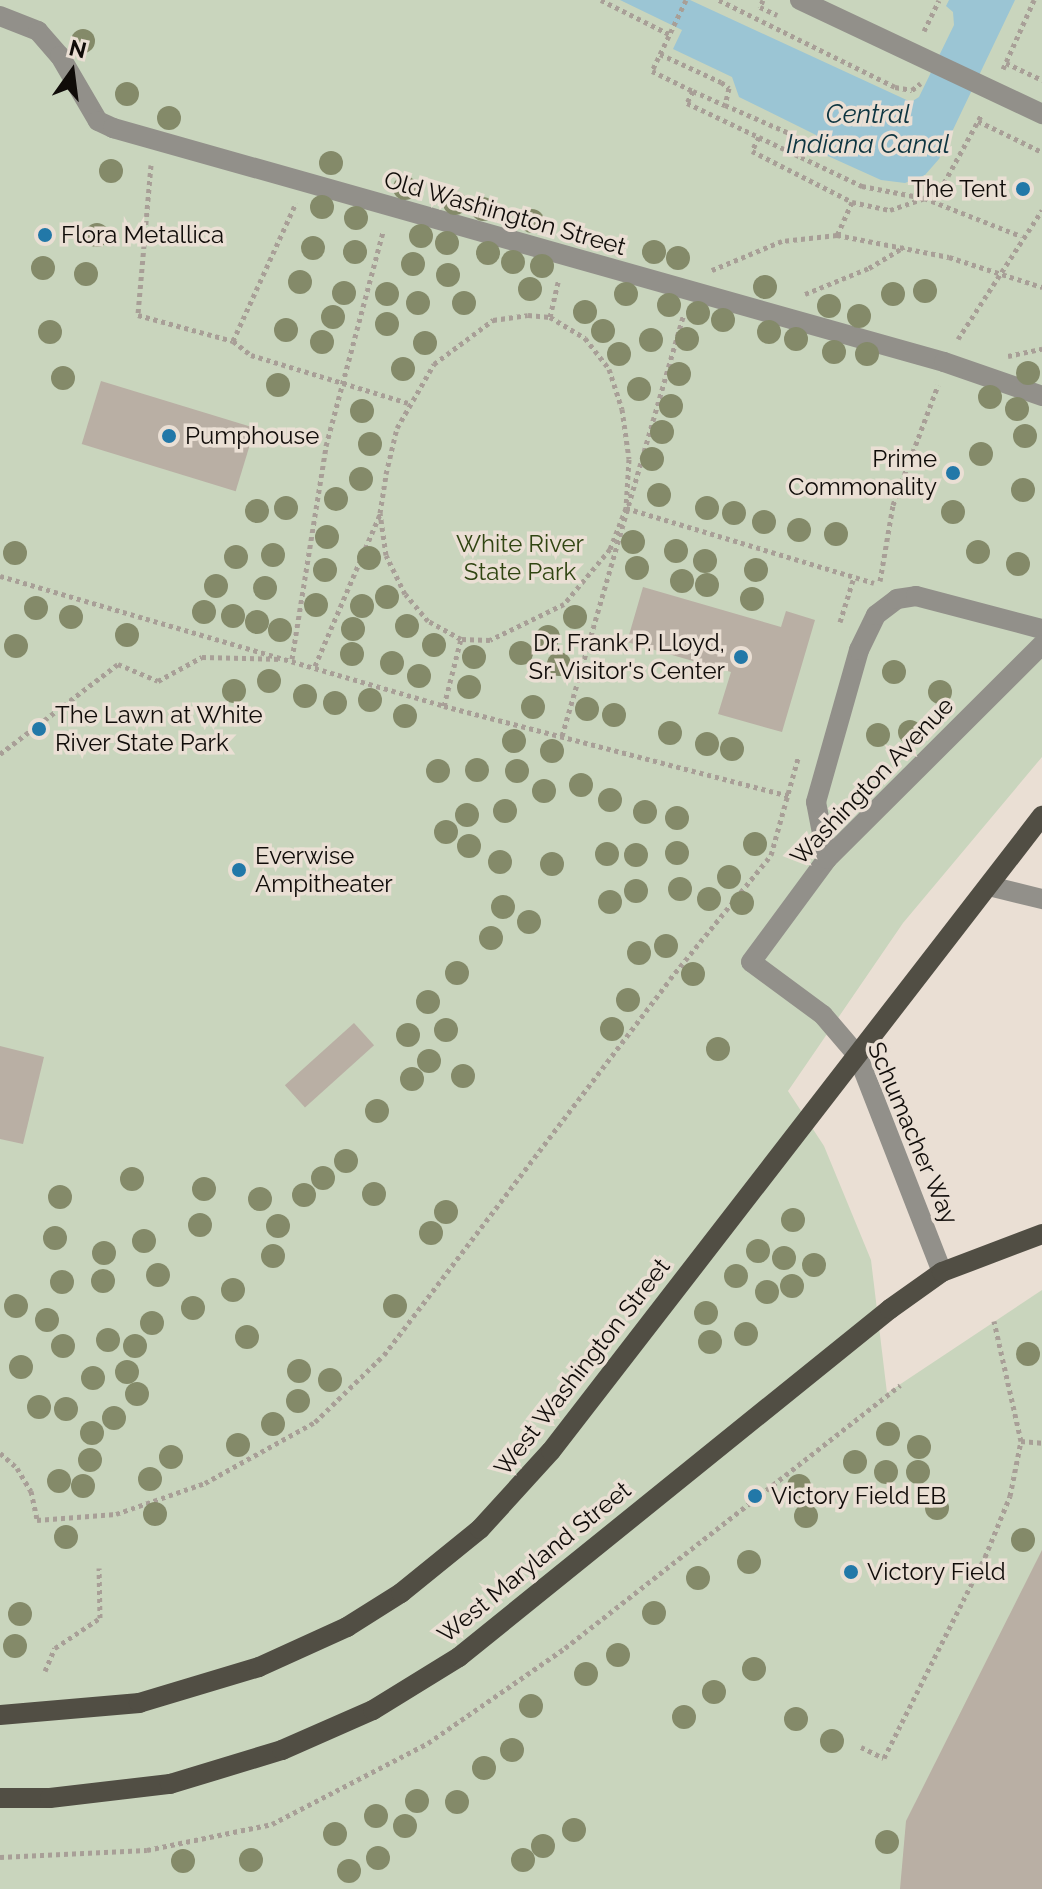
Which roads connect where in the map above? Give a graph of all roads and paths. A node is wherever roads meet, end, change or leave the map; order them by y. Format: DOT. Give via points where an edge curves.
graph roads {
  1 [pos="601,0"];
  2 [pos="686,0"];
  3 [pos="719,0"];
  4 [pos="800,0"];
  5 [pos="1034,0"];
  6 [pos="0,16"];
  7 [pos="669,34"];
  8 [pos="660,54"];
  9 [pos="1006,63"];
  10 [pos="1001,74"];
  11 [pos="1042,80"];
  12 [pos="895,87"];
  13 [pos="693,91"];
  14 [pos="725,105"];
  15 [pos="984,109"];
  16 [pos="1042,114"];
  17 [pos="978,121"];
  18 [pos="759,137"];
  19 [pos="153,140"];
  20 [pos="1042,152"];
  21 [pos="801,157"];
  22 [pos="305,184"];
  23 [pos="924,198"];
  24 [pos="852,202"];
  25 [pos="389,208"];
  26 [pos="1042,210"];
  27 [pos="837,235"];
  28 [pos="1021,236"];
  29 [pos="905,246"];
  30 [pos="564,257"];
  31 [pos="1000,272"];
  32 [pos="1042,287"];
  33 [pos="690,292"];
  34 [pos="763,311"];
  35 [pos="550,317"];
  36 [pos="233,341"];
  37 [pos="944,362"];
  38 [pos="344,383"];
  39 [pos="1042,396"];
  40 [pos="408,403"];
  41 [pos="626,508"];
  42 [pos="380,513"];
  43 [pos="0,576"];
  44 [pos="879,585"];
  45 [pos="887,605"];
  46 [pos="1042,629"];
  47 [pos="461,639"];
  48 [pos="1042,645"];
  49 [pos="293,659"];
  50 [pos="315,666"];
  51 [pos="444,706"];
  52 [pos="562,736"];
  53 [pos="0,754"];
  54 [pos="816,802"];
  55 [pos="781,810"];
  56 [pos="1042,816"];
  57 [pos="1034,836"];
  58 [pos="827,859"];
  59 [pos="989,886"];
  60 [pos="1042,899"];
  61 [pos="751,962"];
  62 [pos="858,1056"];
  63 [pos="1042,1234"];
  64 [pos="942,1272"];
  65 [pos="994,1321"];
  66 [pos="1021,1441"];
  67 [pos="1042,1443"];
  68 [pos="0,1453"];
  69 [pos="99,1568"];
  70 [pos="45,1671"];
  71 [pos="0,1715"];
  72 [pos="861,1747"];
  73 [pos="0,1798"];
  1 -- 7 [label="path"];
  2 -- 7 [label="path"];
  3 -- 12 [label="path"];
  4 -- 16 [label="street, bridge"];
  5 -- 9 [label="path"];
  6 -- 19 [label="street, Old Washington Street" via="38,31 60,56 98,121"];
  7 -- 8 [label="path"];
  8 -- 13 [label="path" via="652,71"];
  8 -- 14 [label="path" via="729,88"];
  9 -- 10 [label="path"];
  9 -- 11 [label="path"];
  13 -- 14 [label="path"];
  13 -- 18 [label="path" via="687,103"];
  14 -- 21 [label="path" via="796,136 804,148"];
  15 -- 17 [label="path"];
  17 -- 20 [label="path"];
  17 -- 23 [label="path" via="944,183"];
  18 -- 21 [label="path"];
  18 -- 24 [label="path" via="752,151"];
  19 -- 22 [label="street, Old Washington Street"];
  19 -- 36 [label="path" via="138,315"];
  21 -- 23 [label="path" via="862,186"];
  22 -- 25 [label="street, Old Washington Street"];
  22 -- 36 [label="path"];
  23 -- 24 [label="path" via="890,210"];
  23 -- 28 [label="path"];
  24 -- 27 [label="path"];
  25 -- 30 [label="street, Old Washington Street"];
  25 -- 38 [label="path"];
  26 -- 28 [label="path"];
  27 -- 29 [label="path"];
  27 -- 33 [label="path" via="782,241 747,253 707,273"];
  28 -- 31 [label="path"];
  29 -- 31 [label="path"];
  29 -- 34 [label="path" via="869,268"];
  30 -- 33 [label="street, Old Washington Street"];
  30 -- 35 [label="path"];
  31 -- 32 [label="path"];
  31 -- 37 [label="path"];
  33 -- 34 [label="street, Old Washington Street"];
  33 -- 41 [label="path"];
  34 -- 37 [label="street, Old Washington Street"];
  35 -- 40 [label="path" via="493,320 434,364"];
  35 -- 41 [label="path" via="585,338 609,369 622,409 629,459"];
  36 -- 38 [label="path" via="251,355"];
  37 -- 39 [label="street, Old Washington Street"];
  37 -- 44 [label="path" via="893,505"];
  38 -- 40 [label="path"];
  38 -- 49 [label="path" via="326,446"];
  40 -- 42 [label="path" via="397,428"];
  41 -- 44 [label="path"];
  41 -- 47 [label="path" via="610,549 564,604 490,640"];
  41 -- 52 [label="path"];
  42 -- 47 [label="path" via="386,555 405,594 428,621"];
  42 -- 50 [label="path"];
  43 -- 49 [label="path"];
  44 -- 45 [label="path"];
  45 -- 46 [label="street" via="916,596"];
  45 -- 54 [label="street" via="867,627"];
  47 -- 51 [label="path"];
  48 -- 58 [label="street, Washington Avenue"];
  49 -- 50 [label="path"];
  49 -- 53 [label="path" via="202,657 158,681 118,664"];
  50 -- 51 [label="path"];
  51 -- 52 [label="path"];
  52 -- 54 [label="path"];
  54 -- 58 [label="street"];
  55 -- 68 [label="path" via="771,855 384,1355 315,1422 205,1483 116,1514 37,1520 31,1491"];
  56 -- 57 [label="main road, West Washington Street"];
  57 -- 59 [label="main road, West Washington Street"];
  58 -- 61 [label="street, Washington Avenue"];
  59 -- 60 [label="street"];
  59 -- 62 [label="main road, West Washington Street"];
  61 -- 62 [label="street, Schumacher Way" via="823,1015"];
  62 -- 64 [label="street, Schumacher Way"];
  62 -- 71 [label="main road, West Washington Street" via="551,1451 513,1497 442,1563 347,1627 259,1667 139,1703"];
  63 -- 64 [label="main road, West Maryland Street"];
  64 -- 73 [label="main road, West Maryland Street" via="858,1332 418,1686 332,1731 170,1784 50,1798"];
  65 -- 66 [label="path"];
  66 -- 67 [label="path"];
  66 -- 72 [label="path" via="1010,1496 985,1557 884,1758"];
  69 -- 70 [label="path" via="100,1618 55,1648"];
}
